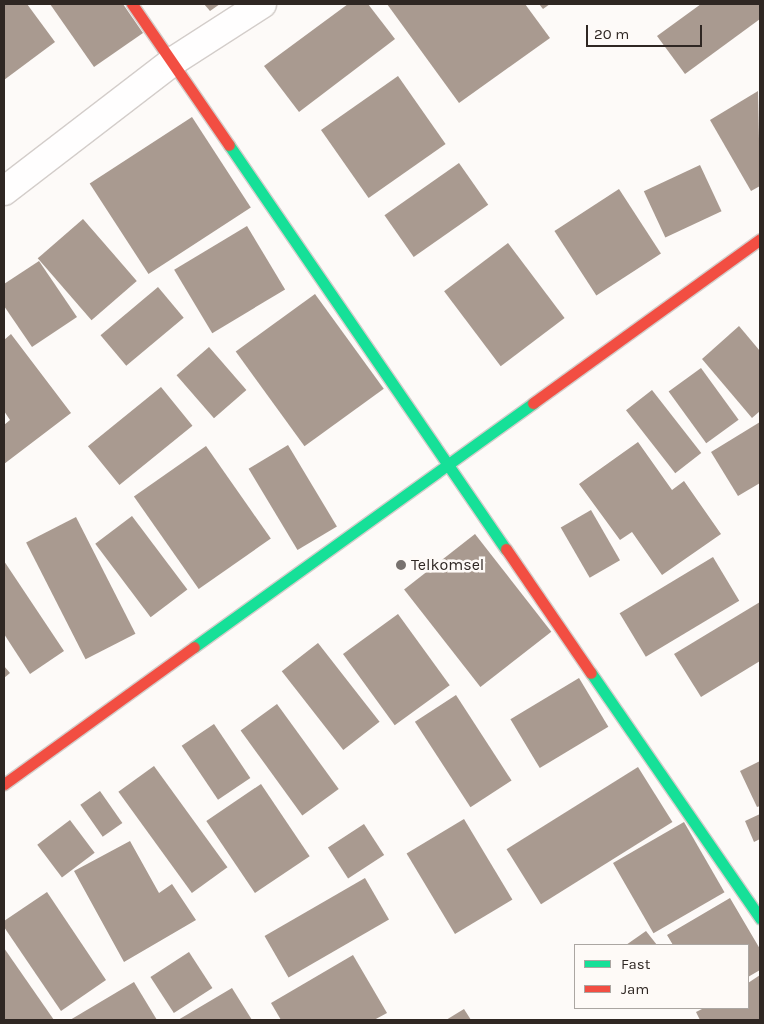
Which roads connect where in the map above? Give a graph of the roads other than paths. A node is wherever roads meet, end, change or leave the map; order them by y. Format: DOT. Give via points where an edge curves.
graph roads {
  1 [pos="132,4"];
  2 [pos="262,4"];
  3 [pos="172,62"];
  4 [pos="4,191"];
  5 [pos="760,239"];
  6 [pos="448,464"];
  7 [pos="4,784"];
  8 [pos="760,918"];
  1 -- 3 [label="street"];
  2 -- 3 [label="street"];
  3 -- 4 [label="street"];
  3 -- 6 [label="street"];
  5 -- 6 [label="street"];
  6 -- 7 [label="street"];
  6 -- 8 [label="street"];
}
